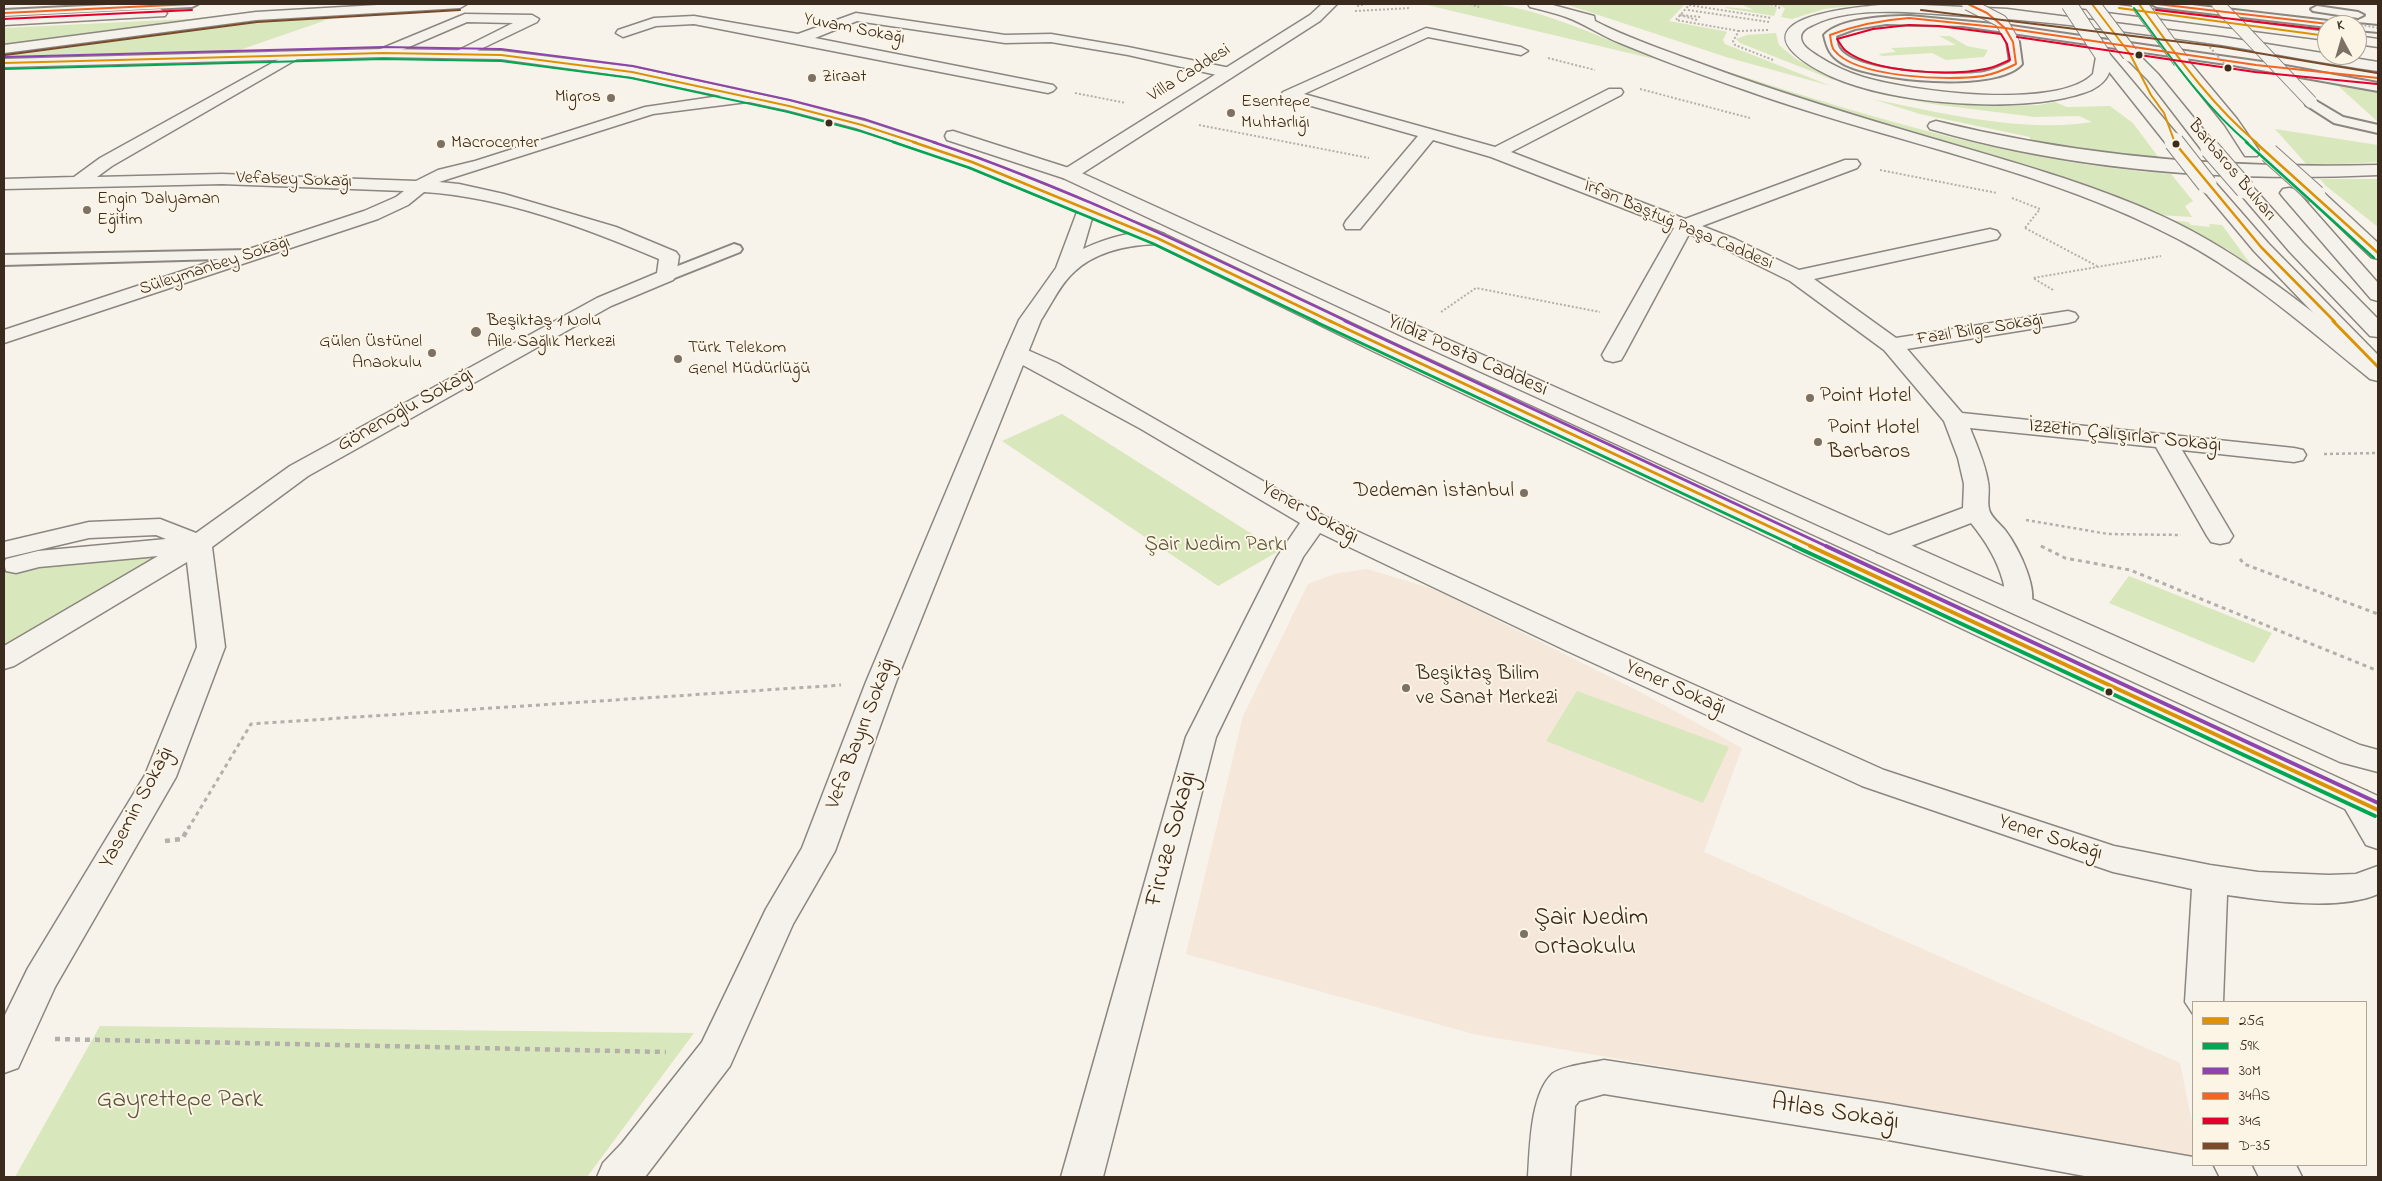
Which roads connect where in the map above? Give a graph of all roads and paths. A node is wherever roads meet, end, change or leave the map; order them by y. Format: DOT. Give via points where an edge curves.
graph roads {
  1 [pos="21,4"];
  2 [pos="192,4"];
  3 [pos="384,4"];
  4 [pos="460,4"];
  5 [pos="1330,4"];
  6 [pos="1470,4"];
  7 [pos="1535,4"];
  8 [pos="1922,4"];
  9 [pos="1968,4"];
  10 [pos="1992,4"];
  11 [pos="2069,4"];
  12 [pos="2078,4"];
  13 [pos="2092,4"];
  14 [pos="2139,4"];
  15 [pos="2157,4"];
  16 [pos="2218,4"];
  17 [pos="4,5"];
  18 [pos="1396,6"];
  19 [pos="2302,6"];
  20 [pos="1479,7"];
  21 [pos="1386,10"];
  22 [pos="1396,10"];
  23 [pos="1688,10"];
  24 [pos="1350,11"];
  25 [pos="4,13"];
  26 [pos="1572,14"];
  27 [pos="2333,15"];
  28 [pos="1701,17"];
  29 [pos="2004,17"];
  30 [pos="1697,20"];
  31 [pos="1758,20"];
  32 [pos="2317,20"];
  33 [pos="4,21"];
  34 [pos="623,33"];
  35 [pos="2317,35"];
  36 [pos="799,39"];
  37 [pos="2317,42"];
  38 [pos="4,49"];
  39 [pos="1521,51"];
  40 [pos="383,53"];
  41 [pos="464,53"];
  42 [pos="2102,54"];
  43 [pos="2130,54"];
  44 [pos="292,56"];
  45 [pos="530,57"];
  46 [pos="4,63"];
  47 [pos="2242,64"];
  48 [pos="2378,67"];
  49 [pos="1596,71"];
  50 [pos="1230,74"];
  51 [pos="663,78"];
  52 [pos="1774,78"];
  53 [pos="2378,78"];
  54 [pos="2378,87"];
  55 [pos="1048,88"];
  56 [pos="1634,88"];
  57 [pos="1615,92"];
  58 [pos="747,97"];
  59 [pos="650,110"];
  60 [pos="1169,112"];
  61 [pos="1758,119"];
  62 [pos="1925,122"];
  63 [pos="2231,122"];
  64 [pos="1195,124"];
  65 [pos="2378,129"];
  66 [pos="1430,133"];
  67 [pos="2174,142"];
  68 [pos="1497,153"];
  69 [pos="972,162"];
  70 [pos="1851,164"];
  71 [pos="1404,165"];
  72 [pos="481,166"];
  73 [pos="2378,170"];
  74 [pos="1069,174"];
  75 [pos="77,182"];
  76 [pos="4,184"];
  77 [pos="421,186"];
  78 [pos="459,189"];
  79 [pos="1086,208"];
  80 [pos="1353,225"];
  81 [pos="1684,226"];
  82 [pos="2025,228"];
  83 [pos="1990,235"];
  84 [pos="1157,238"];
  85 [pos="734,249"];
  86 [pos="2378,253"];
  87 [pos="249,255"];
  88 [pos="2169,255"];
  89 [pos="4,260"];
  90 [pos="2099,266"];
  91 [pos="1066,268"];
  92 [pos="666,276"];
  93 [pos="1797,277"];
  94 [pos="2378,295"];
  95 [pos="2068,316"];
  96 [pos="1633,318"];
  97 [pos="2378,331"];
  98 [pos="1412,332"];
  99 [pos="4,337"];
  100 [pos="1892,345"];
  101 [pos="1016,352"];
  102 [pos="1613,355"];
  103 [pos="2378,367"];
  104 [pos="2378,374"];
  105 [pos="1955,419"];
  106 [pos="2164,441"];
  107 [pos="2378,453"];
  108 [pos="2294,455"];
  109 [pos="1976,512"];
  110 [pos="1315,521"];
  111 [pos="2220,536"];
  112 [pos="198,544"];
  113 [pos="2038,544"];
  114 [pos="1886,546"];
  115 [pos="4,550"];
  116 [pos="1859,568"];
  117 [pos="4,569"];
  118 [pos="2019,604"];
  119 [pos="2378,614"];
  120 [pos="4,659"];
  121 [pos="2378,671"];
  122 [pos="881,682"];
  123 [pos="2378,761"];
  124 [pos="2367,805"];
  125 [pos="2378,836"];
  126 [pos="182,839"];
  127 [pos="2210,879"];
  128 [pos="2378,880"];
  129 [pos="2204,1001"];
  130 [pos="8,1047"];
  131 [pos="716,1054"];
  132 [pos="2275,1166"];
  133 [pos="618,1177"];
  134 [pos="1082,1177"];
  135 [pos="1549,1177"];
  136 [pos="2197,1177"];
  137 [pos="2281,1177"];
  1 -- 17 [label="main road"];
  2 -- 25 [label="lane"];
  3 -- 33 [label="main road"];
  4 -- 38 [label="main road" via="256,16"];
  5 -- 50 [label="main road, Villa Caddesi"];
  6 -- 20 [label="path"];
  7 -- 26 [label="main road"];
  8 -- 29 [label="main road"];
  9 -- 29 [label="lane, bridge"];
  10 -- 29 [label="lane"];
  11 -- 42 [label="main road, bridge"];
  12 -- 35 [label="main road"];
  12 -- 37 [label="main road"];
  13 -- 43 [label="main road, Barbaros Bulvarı, bridge"];
  14 -- 63 [label="main road, Barbaros Bulvarı, bridge"];
  15 -- 32 [label="lane"];
  16 -- 65 [label="lane, bridge" via="2311,102 2339,120"];
  18 -- 21 [label="path"];
  19 -- 27 [label="lane"];
  21 -- 22 [label="path"];
  21 -- 24 [label="path"];
  23 -- 31 [label="path"];
  26 -- 52 [label="main road"];
  26 -- 104 [label="main road" via="1633,43 1748,86 2047,178 2157,220 2262,281"];
  28 -- 30 [label="path" via="1680,15"];
  29 -- 42 [label="main road" via="1888,9 1839,12 1803,24 1796,30 1794,38 1796,46 1804,54 1855,78 1906,91 1967,99 2030,99 2064,94 2097,80 2101,73"];
  29 -- 47 [label="lane, bridge" via="2013,42 2016,64 1986,76 1908,76 1870,68 1840,55 1828,41 1830,35 1837,31 1861,23 1922,20"];
  29 -- 48 [label="main road" via="2223,42"];
  34 -- 36 [label="main road, Yuvam Sokağı" via="654,22 694,20"];
  36 -- 50 [label="main road" via="856,17 1005,40 1051,38"];
  36 -- 55 [label="main road, Yuvam Sokağı"];
  39 -- 49 [label="path"];
  39 -- 66 [label="main road, İrfan Baştuğ Paşa Caddesi" via="1426,32 1289,95"];
  40 -- 41 [label="main road, Yıldız Posta Caddesi"];
  40 -- 41 [label="main road" via="465,18 532,18"];
  40 -- 44 [label="main road, Yıldız Posta Caddesi"];
  41 -- 45 [label="main road, Yıldız Posta Caddesi"];
  42 -- 67 [label="main road"];
  43 -- 67 [label="main road" via="2164,113"];
  43 -- 97 [label="main road, Barbaros Bulvarı, bridge" via="2153,76 2210,149 2296,247"];
  44 -- 46 [label="main road, Yıldız Posta Caddesi"];
  44 -- 75 [label="main road" via="106,162"];
  45 -- 51 [label="main road, Yıldız Posta Caddesi"];
  45 -- 74 [label="main road, Yıldız Posta Caddesi" via="544,49 579,46 746,80 863,110"];
  47 -- 53 [label="lane"];
  47 -- 54 [label="lane"];
  50 -- 60 [label="main road, Villa Caddesi"];
  51 -- 58 [label="main road, Yıldız Posta Caddesi"];
  51 -- 59 [label="main road, Süleymanbey Sokağı" via="667,94"];
  55 -- 60 [label="path"];
  56 -- 61 [label="path"];
  57 -- 68 [label="main road"];
  58 -- 59 [label="main road, Süleymanbey Sokağı"];
  58 -- 69 [label="main road, Yıldız Posta Caddesi" via="862,124"];
  59 -- 72 [label="main road, Süleymanbey Sokağı"];
  60 -- 74 [label="main road, Villa Caddesi"];
  62 -- 73 [label="main road" via="1997,141 2155,165 2258,172"];
  63 -- 86 [label="main road, bridge" via="2269,152"];
  63 -- 94 [label="main road, Barbaros Bulvarı" via="2251,152"];
  64 -- 71 [label="path"];
  66 -- 68 [label="main road, İrfan Baştuğ Paşa Caddesi"];
  66 -- 71 [label="main road"];
  67 -- 103 [label="main road, bridge" via="2261,247"];
  68 -- 81 [label="main road, İrfan Baştuğ Paşa Caddesi"];
  69 -- 74 [label="main road" via="1027,174"];
  69 -- 79 [label="main road, Yıldız Posta Caddesi"];
  70 -- 81 [label="main road"];
  70 -- 82 [label="path" via="2004,194 2040,209"];
  71 -- 80 [label="main road"];
  72 -- 77 [label="main road, Süleymanbey Sokağı" via="444,174"];
  72 -- 78 [label="main road, Süleymanbey Sokağı" via="457,184"];
  74 -- 79 [label="main road" via="1087,191"];
  74 -- 98 [label="main road, Yıldız Posta Caddesi"];
  75 -- 76 [label="main road, Vefabey Sokağı"];
  75 -- 77 [label="main road, Vefabey Sokağı" via="222,179"];
  77 -- 78 [label="main road"];
  77 -- 87 [label="main road, Süleymanbey Sokağı" via="402,201 371,215"];
  78 -- 92 [label="main road" via="609,232 669,256"];
  79 -- 84 [label="main road, Yıldız Posta Caddesi"];
  79 -- 91 [label="main road"];
  81 -- 93 [label="main road, İrfan Baştuğ Paşa Caddesi" via="1728,243"];
  81 -- 96 [label="main road"];
  82 -- 83 [label="path"];
  82 -- 90 [label="path"];
  83 -- 93 [label="main road"];
  84 -- 91 [label="main road" via="1111,243 1087,253"];
  84 -- 116 [label="main road, Yıldız Posta Caddesi" via="1391,351"];
  85 -- 92 [label="lane"];
  87 -- 89 [label="lane"];
  87 -- 99 [label="main road, Süleymanbey Sokağı"];
  88 -- 90 [label="path"];
  90 -- 95 [label="path" via="2033,278 2080,306"];
  91 -- 101 [label="main road, Vefa Bayırı Sokağı" via="1030,320"];
  92 -- 112 [label="main road, Gönenoğlu Sokağı" via="604,302 299,471"];
  93 -- 100 [label="main road, İrfan Baştuğ Paşa Caddesi"];
  95 -- 100 [label="main road, Fazıl Bilge Sokağı"];
  96 -- 98 [label="path" via="1476,288"];
  96 -- 102 [label="main road"];
  98 -- 114 [label="main road, Yıldız Posta Caddesi"];
  100 -- 105 [label="main road, İrfan Baştuğ Paşa Caddesi"];
  101 -- 110 [label="main road, Yener Sokağı" via="1141,419"];
  101 -- 122 [label="main road, Vefa Bayırı Sokağı"];
  105 -- 106 [label="main road, İzzetin Çalışırlar Sokağı"];
  105 -- 109 [label="main road, İrfan Baştuğ Paşa Caddesi" via="1976,484"];
  106 -- 108 [label="main road, İzzetin Çalışırlar Sokağı"];
  106 -- 111 [label="main road"];
  107 -- 108 [label="path"];
  109 -- 111 [label="path" via="2108,534"];
  109 -- 114 [label="main road"];
  109 -- 118 [label="main road" via="1996,536 2011,565"];
  110 -- 127 [label="main road, Yener Sokağı" via="1873,778 2113,859"];
  110 -- 134 [label="main road, Firuze Sokağı" via="1290,557 1201,737"];
  111 -- 119 [label="path" via="2244,564"];
  112 -- 115 [label="main road" via="160,527 89,530"];
  112 -- 117 [label="main road" via="38,559"];
  112 -- 120 [label="main road, Gönenoğlu Sokağı"];
  112 -- 130 [label="main road, Yasemin Sokağı" via="211,648 160,776 41,980"];
  113 -- 121 [label="path" via="2065,558 2130,570"];
  114 -- 116 [label="main road"];
  114 -- 118 [label="main road, Yıldız Posta Caddesi"];
  116 -- 124 [label="main road, Yıldız Posta Caddesi"];
  118 -- 123 [label="main road, Yıldız Posta Caddesi" via="2351,754"];
  122 -- 126 [label="path" via="252,724"];
  122 -- 131 [label="main road, Vefa Bayırı Sokağı" via="818,851 778,919"];
  124 -- 125 [label="main road"];
  127 -- 128 [label="main road, Yener Sokağı" via="2258,886 2329,889 2358,888"];
  127 -- 129 [label="main road"];
  130 -- 131 [label="path"];
  131 -- 133 [label="main road, Vefa Bayırı Sokağı"];
  132 -- 137 [label="main road"];
  135 -- 136 [label="main road, Atlas Sokağı" via="1556,1101 1567,1086 1604,1077 1883,1121"];
}
